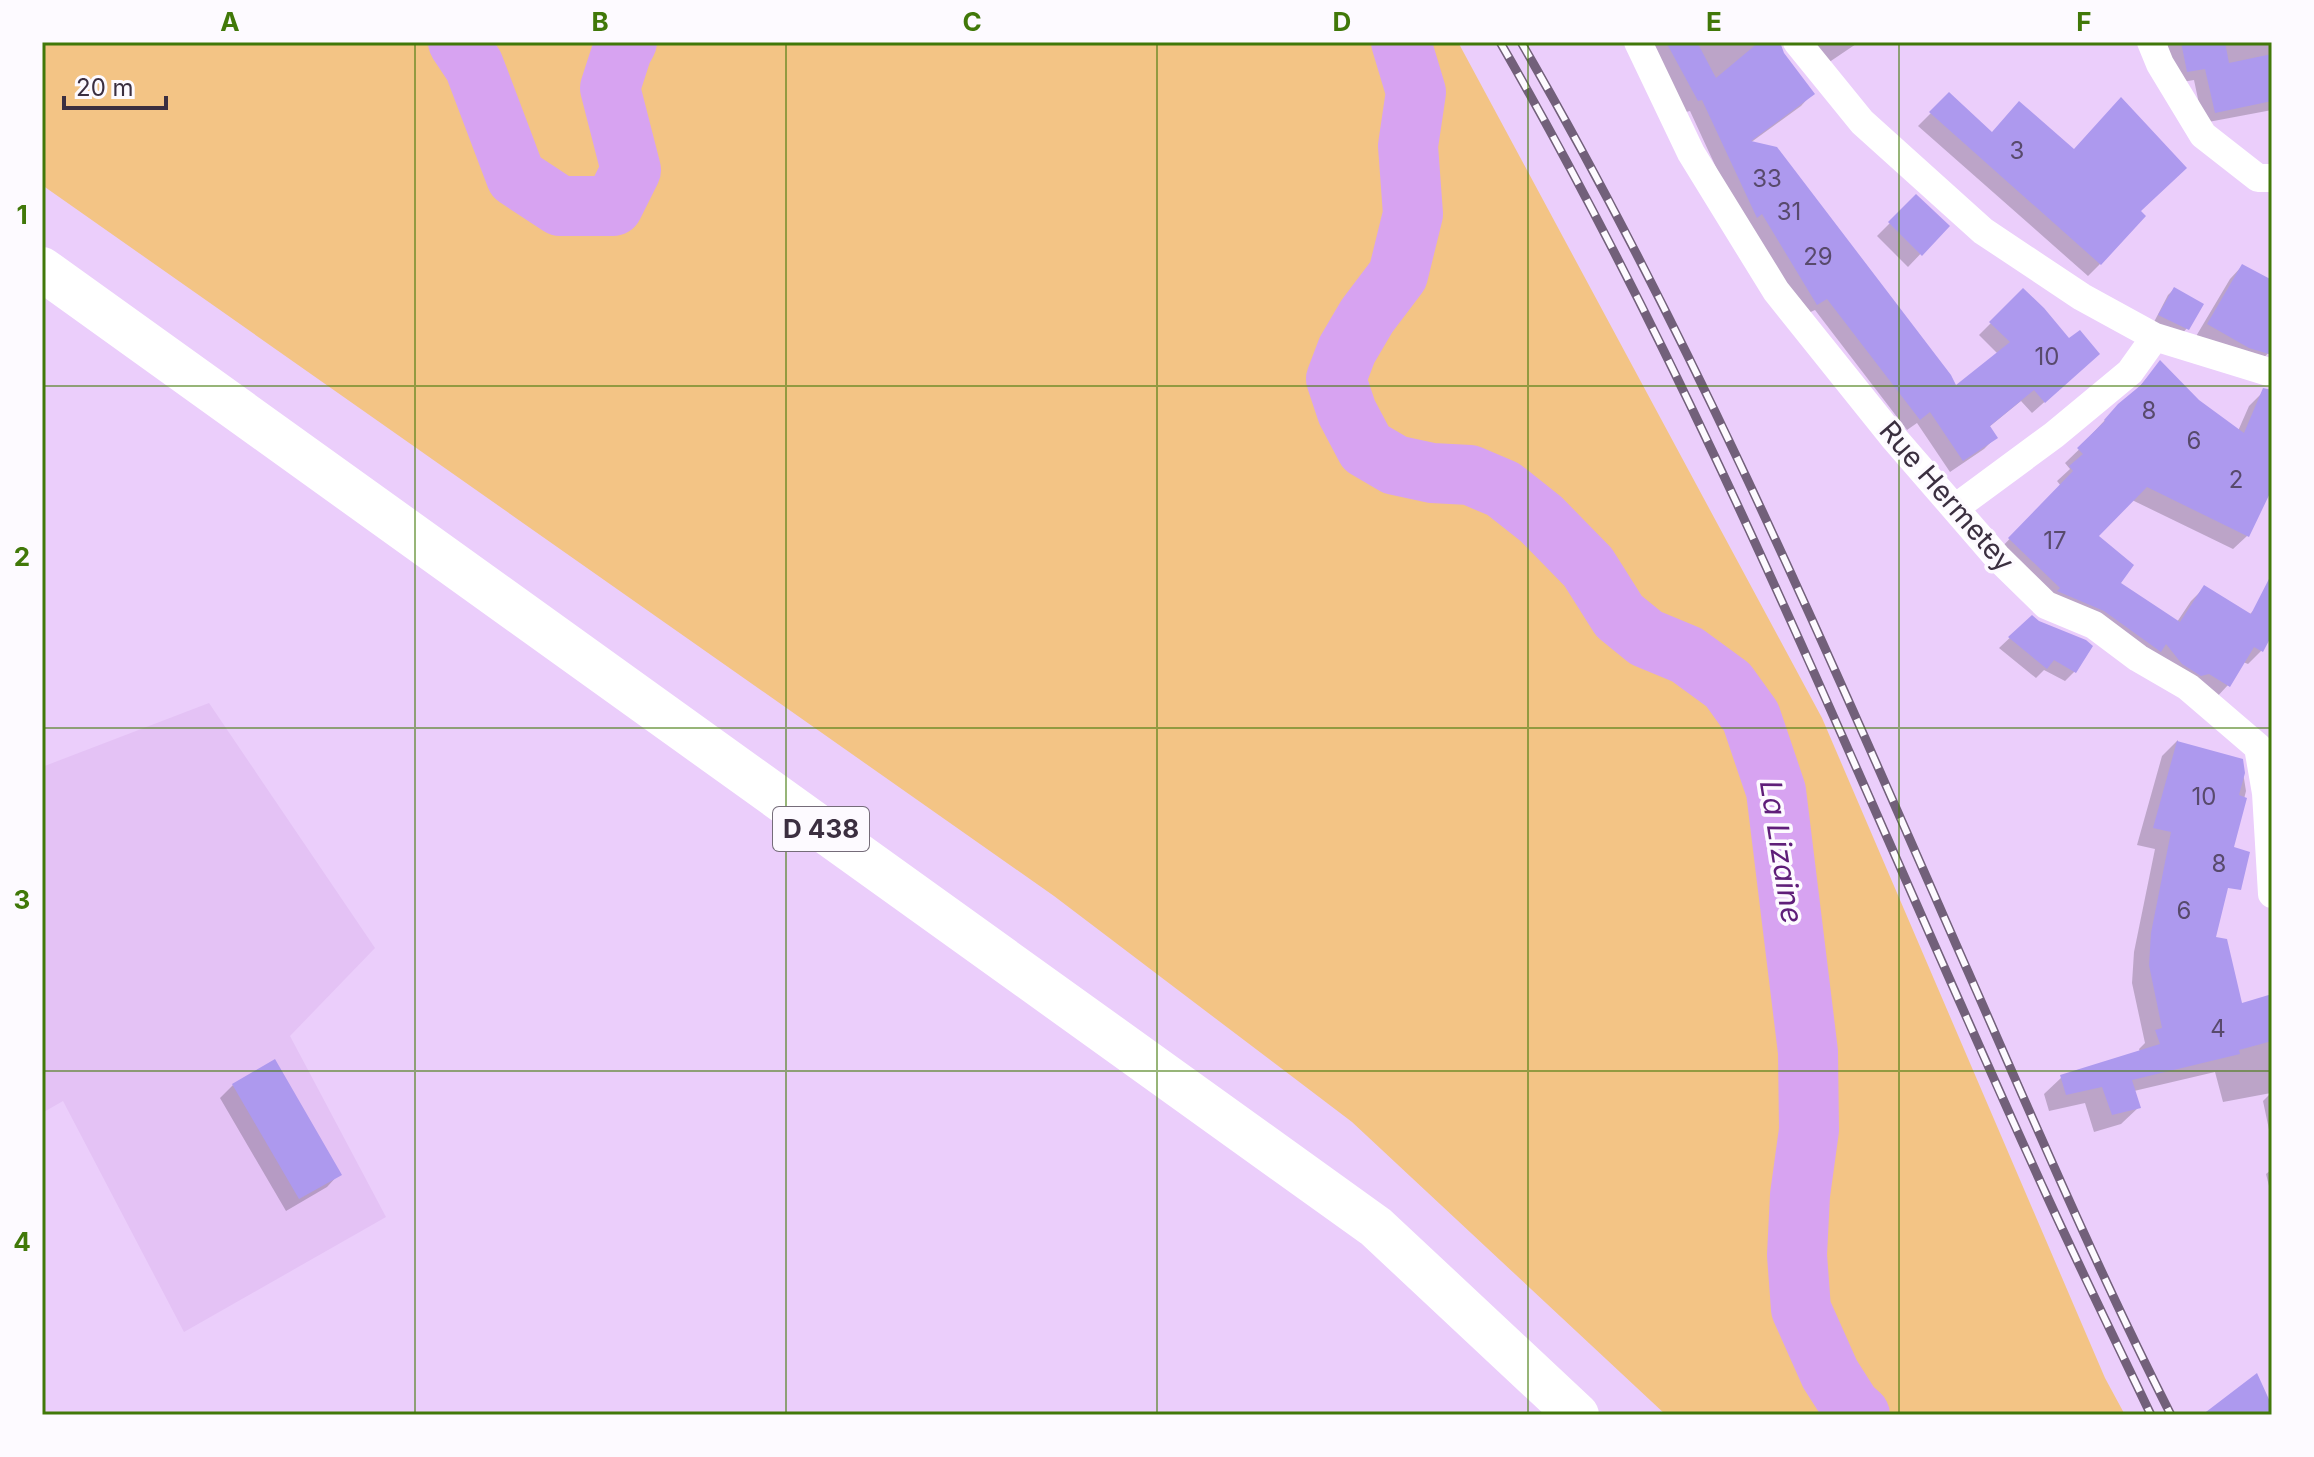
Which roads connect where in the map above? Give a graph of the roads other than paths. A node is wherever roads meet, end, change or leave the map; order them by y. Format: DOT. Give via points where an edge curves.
graph roads {
  1 [pos="1638,42"];
  2 [pos="1797,42"];
  3 [pos="2151,42"];
  4 [pos="2272,178"];
  5 [pos="42,269"];
  6 [pos="2155,337"];
  7 [pos="2272,373"];
  8 [pos="1955,508"];
  9 [pos="2265,738"];
  10 [pos="2272,894"];
  11 [pos="1577,1415"];
  1 -- 8 [label="street, Rue Hermetey" via="1691,153 1776,291"];
  2 -- 6 [label="street" via="1862,122 1983,231 2082,297"];
  3 -- 4 [label="street" via="2203,135 2258,178"];
  5 -- 11 [label="main road, D 438" via="1376,1227"];
  6 -- 7 [label="street"];
  6 -- 8 [label="street" via="2130,372"];
  8 -- 9 [label="street, Rue Hermetey" via="2046,605 2094,625"];
  9 -- 10 [label="street, Rue Hermetey"];
}
